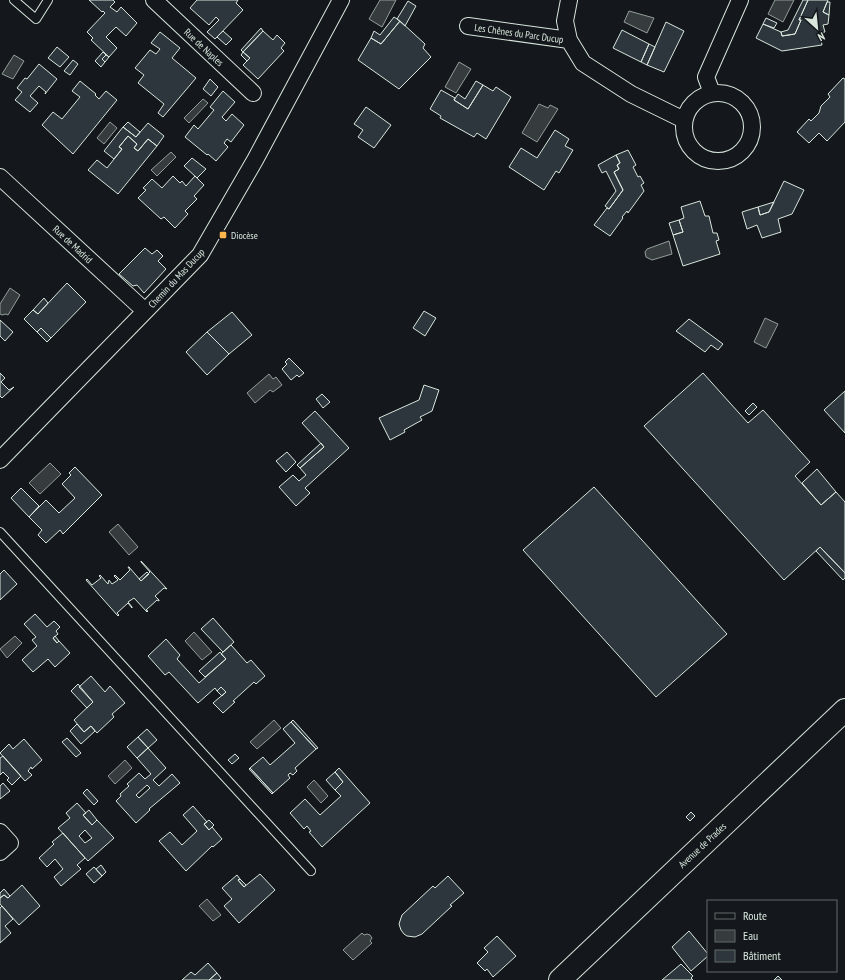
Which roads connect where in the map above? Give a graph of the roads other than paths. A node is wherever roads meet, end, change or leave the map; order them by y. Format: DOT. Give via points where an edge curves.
graph roads {
  1 [pos="14,0"];
  2 [pos="48,0"];
  3 [pos="154,0"];
  4 [pos="341,0"];
  5 [pos="569,0"];
  6 [pos="740,0"];
  7 [pos="468,26"];
  8 [pos="569,40"];
  9 [pos="254,93"];
  10 [pos="712,93"];
  11 [pos="684,120"];
  12 [pos="0,177"];
  13 [pos="145,311"];
  14 [pos="0,460"];
  15 [pos="0,532"];
  16 [pos="845,710"];
  17 [pos="0,832"];
  18 [pos="0,852"];
  19 [pos="311,871"];
  20 [pos="560,980"];
  1 -- 2 [label="lane" via="36,19"];
  3 -- 9 [label="street, Rue de Naples"];
  4 -- 13 [label="street, Chemin du Mas Ducup" via="255,160 200,255"];
  5 -- 8 [label="street, Les Chênes du Parc Ducup" via="565,22"];
  6 -- 10 [label="street" via="706,77"];
  7 -- 8 [label="street, Les Chênes du Parc Ducup"];
  8 -- 11 [label="street, Les Chênes du Parc Ducup" via="583,63 631,94"];
  10 -- 11 [label="street" via="694,102"];
  10 -- 11 [label="street" via="724,93 735,97 744,104 750,114 753,125 751,137 738,155 716,162 699,156 688,143 684,132"];
  12 -- 13 [label="street, Rue de Madrid"];
  13 -- 14 [label="street, Chemin du Mas Ducup"];
  15 -- 19 [label="lane"];
  16 -- 20 [label="main road, Avenue de Prades"];
  17 -- 18 [label="street" via="10,843"];
}
